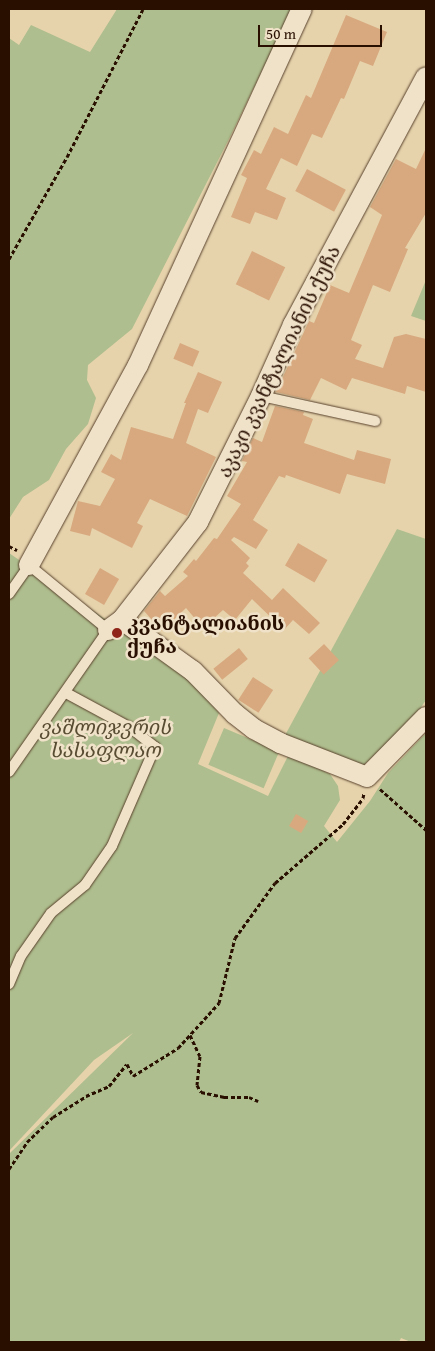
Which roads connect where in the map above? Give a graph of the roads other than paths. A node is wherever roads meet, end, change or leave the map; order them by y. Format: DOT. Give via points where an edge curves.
graph roads {
  1 [pos="302,9"];
  2 [pos="426,77"];
  3 [pos="261,396"];
  4 [pos="375,422"];
  5 [pos="30,565"];
  6 [pos="9,594"];
  7 [pos="115,625"];
  8 [pos="66,692"];
  9 [pos="426,717"];
  10 [pos="9,772"];
  11 [pos="9,984"];
  1 -- 5 [label="street" via="138,365"];
  2 -- 3 [label="street, აკაკი კვანტალიანის ქუჩა" via="293,325"];
  3 -- 4 [label="lane"];
  3 -- 7 [label="street, აკაკი კვანტალიანის ქუჩა" via="198,522"];
  5 -- 6 [label="lane"];
  5 -- 7 [label="lane"];
  7 -- 8 [label="lane"];
  7 -- 9 [label="street" via="193,671 234,714 254,729 280,743 367,777"];
  8 -- 10 [label="lane"];
  8 -- 11 [label="lane" via="129,726 155,747 112,846 85,885 51,913 21,956"];
}
